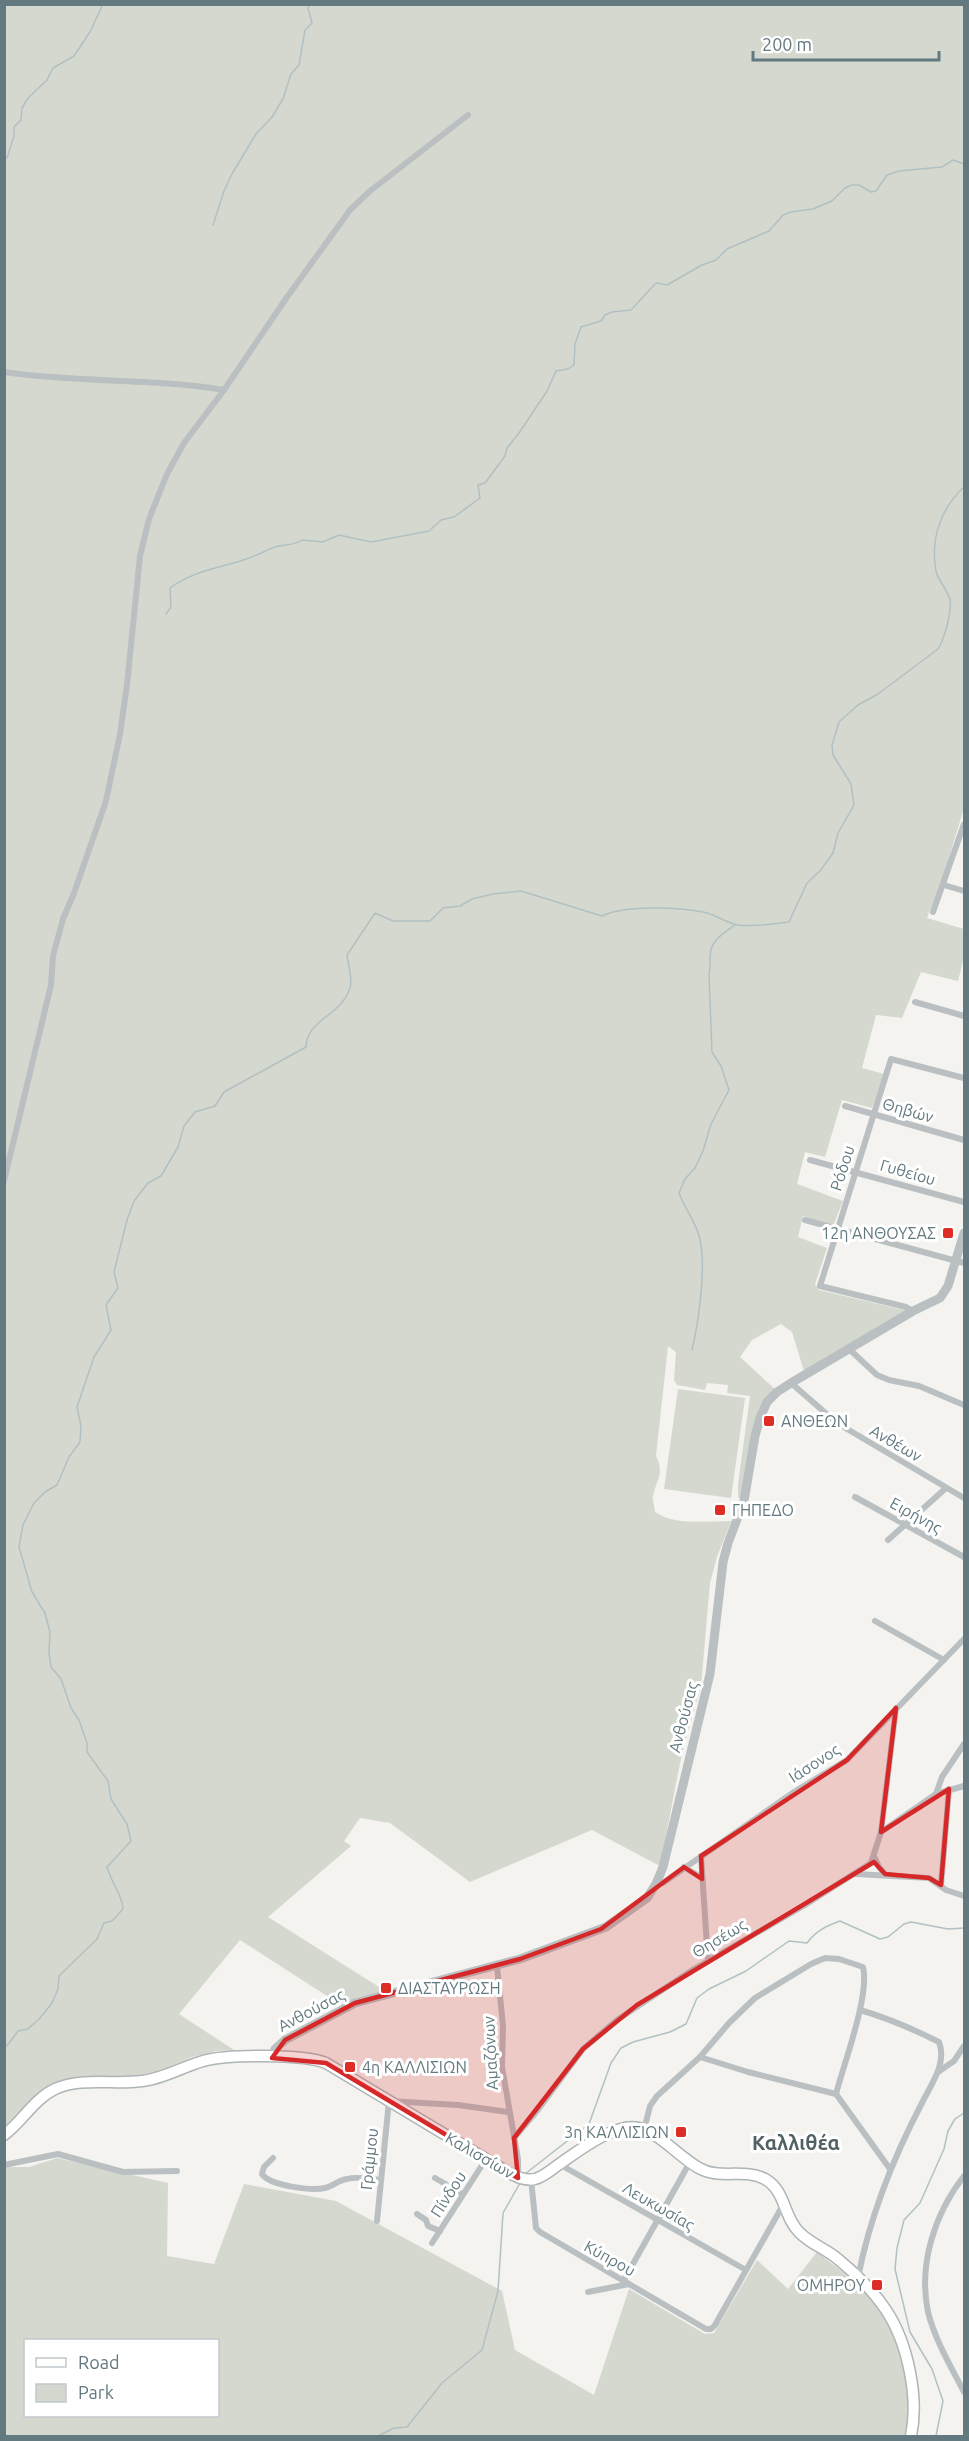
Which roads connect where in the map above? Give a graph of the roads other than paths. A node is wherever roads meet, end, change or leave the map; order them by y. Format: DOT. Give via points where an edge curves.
graph roads {
  1 [pos="468,115"];
  2 [pos="4,372"];
  3 [pos="224,390"];
  4 [pos="964,826"];
  5 [pos="944,885"];
  6 [pos="964,891"];
  7 [pos="933,912"];
  8 [pos="915,1002"];
  9 [pos="964,1016"];
  10 [pos="964,1078"];
  11 [pos="845,1106"];
  12 [pos="875,1114"];
  13 [pos="964,1140"];
  14 [pos="810,1160"];
  15 [pos="854,1171"];
  16 [pos="4,1181"];
  17 [pos="964,1202"];
  18 [pos="805,1220"];
  19 [pos="837,1229"];
  20 [pos="964,1233"];
  21 [pos="960,1262"];
  22 [pos="913,1311"];
  23 [pos="849,1349"];
  24 [pos="791,1383"];
  25 [pos="964,1405"];
  26 [pos="946,1488"];
  27 [pos="855,1497"];
  28 [pos="964,1498"];
  29 [pos="907,1525"];
  30 [pos="888,1540"];
  31 [pos="964,1557"];
  32 [pos="874,1622"];
  33 [pos="964,1639"];
  34 [pos="944,1660"];
  35 [pos="896,1708"];
  36 [pos="964,1744"];
  37 [pos="964,1786"];
  38 [pos="949,1789"];
  39 [pos="936,1794"];
  40 [pos="881,1832"];
  41 [pos="701,1856"];
  42 [pos="875,1857"];
  43 [pos="684,1867"];
  44 [pos="856,1874"];
  45 [pos="885,1874"];
  46 [pos="702,1878"];
  47 [pos="656,1884"];
  48 [pos="941,1885"];
  49 [pos="964,1896"];
  50 [pos="708,1961"];
  51 [pos="497,1966"];
  52 [pos="860,2010"];
  53 [pos="964,2046"];
  54 [pos="700,2057"];
  55 [pos="272,2058"];
  56 [pos="938,2072"];
  57 [pos="836,2094"];
  58 [pos="389,2101"];
  59 [pos="508,2112"];
  60 [pos="645,2130"];
  61 [pos="4,2135"];
  62 [pos="514,2138"];
  63 [pos="273,2158"];
  64 [pos="486,2159"];
  65 [pos="690,2162"];
  66 [pos="559,2164"];
  67 [pos="4,2165"];
  68 [pos="890,2169"];
  69 [pos="177,2171"];
  70 [pos="964,2176"];
  71 [pos="435,2178"];
  72 [pos="518,2178"];
  73 [pos="531,2179"];
  74 [pos="380,2180"];
  75 [pos="463,2194"];
  76 [pos="784,2203"];
  77 [pos="417,2214"];
  78 [pos="377,2221"];
  79 [pos="656,2221"];
  80 [pos="440,2231"];
  81 [pos="432,2243"];
  82 [pos="746,2270"];
  83 [pos="858,2278"];
  84 [pos="627,2282"];
  85 [pos="588,2292"];
  86 [pos="964,2392"];
  87 [pos="910,2436"];
  1 -- 3 [label="street" via="351,210"];
  2 -- 3 [label="street"];
  3 -- 16 [label="street" via="184,442 166,474 149,519 140,556 123,714 106,801 53,956 51,985"];
  4 -- 5 [label="street"];
  5 -- 6 [label="street"];
  5 -- 7 [label="street"];
  8 -- 9 [label="street"];
  10 -- 12 [label="street, Ρόδου" via="891,1059"];
  11 -- 12 [label="street, Θηβών"];
  12 -- 13 [label="street, Θηβών"];
  12 -- 15 [label="street, Ρόδου"];
  14 -- 15 [label="street, Γυθείου"];
  15 -- 17 [label="street, Γυθείου"];
  15 -- 19 [label="street, Ρόδου"];
  18 -- 19 [label="street"];
  19 -- 21 [label="street"];
  19 -- 22 [label="street, Ρόδου" via="820,1286 906,1306"];
  20 -- 21 [label="street, Ανθούσας"];
  21 -- 22 [label="street, Ανθούσας" via="940,1298"];
  22 -- 23 [label="street, Ανθούσας"];
  23 -- 24 [label="street, Ανθούσας"];
  23 -- 25 [label="street" via="877,1375 919,1386"];
  24 -- 26 [label="street, Ανθέων" via="837,1423"];
  24 -- 47 [label="street, Ανθούσας" via="772,1397 760,1418 744,1501 723,1562 710,1674"];
  26 -- 28 [label="street, Ανθέων"];
  26 -- 29 [label="street"];
  27 -- 29 [label="street, Ειρήνης"];
  29 -- 30 [label="street"];
  29 -- 31 [label="street, Ειρήνης"];
  32 -- 34 [label="street"];
  33 -- 34 [label="street, Ιάσονος"];
  34 -- 35 [label="street, Ιάσονος"];
  35 -- 40 [label="street"];
  35 -- 41 [label="street, Ιάσονος" via="847,1760"];
  36 -- 39 [label="street" via="942,1777"];
  37 -- 38 [label="street"];
  38 -- 39 [label="street"];
  38 -- 48 [label="street"];
  39 -- 40 [label="street"];
  40 -- 42 [label="street"];
  41 -- 43 [label="street, Ιάσονος"];
  41 -- 46 [label="street"];
  42 -- 44 [label="street, Θησέως"];
  42 -- 45 [label="street"];
  43 -- 46 [label="street"];
  43 -- 47 [label="street, Ιάσονος"];
  44 -- 45 [label="street"];
  44 -- 50 [label="street, Θησέως"];
  45 -- 48 [label="street" via="929,1878"];
  46 -- 50 [label="street"];
  47 -- 51 [label="street, Ανθούσας" via="640,1904 606,1927"];
  48 -- 49 [label="street"];
  50 -- 62 [label="street, Θησέως" via="637,2005 598,2035"];
  51 -- 55 [label="street, Ανθούσας" via="355,2003 285,2040"];
  51 -- 59 [label="street, Αμαζόνων"];
  52 -- 54 [label="street" via="866,1977 863,1967 825,1958 755,1998"];
  52 -- 56 [label="street" via="939,2042 943,2052"];
  52 -- 57 [label="street"];
  53 -- 56 [label="street" via="954,2061"];
  54 -- 57 [label="street"];
  54 -- 60 [label="street" via="657,2096 650,2106"];
  55 -- 58 [label="main road, Καλισσίων" via="319,2060"];
  55 -- 61 [label="main road, Καλισσίων" via="213,2059 151,2080 59,2088 45,2095"];
  56 -- 68 [label="street"];
  57 -- 68 [label="street"];
  58 -- 59 [label="street"];
  58 -- 64 [label="main road, Καλισσίων"];
  58 -- 74 [label="street, Γράμμου"];
  59 -- 62 [label="street, Αμαζόνων"];
  60 -- 65 [label="main road"];
  60 -- 66 [label="main road, Καλισσίων" via="629,2127 613,2132"];
  62 -- 72 [label="street"];
  63 -- 74 [label="street" via="262,2175 297,2187 321,2189 350,2178"];
  64 -- 72 [label="main road, Καλισσίων"];
  64 -- 75 [label="street, Πίνδου"];
  65 -- 76 [label="main road" via="711,2173 762,2178 776,2187"];
  65 -- 79 [label="street"];
  66 -- 73 [label="main road, Καλισσίων"];
  66 -- 79 [label="street, Λευκωσίας"];
  67 -- 69 [label="street" via="58,2154 123,2172"];
  68 -- 83 [label="street" via="867,2236"];
  70 -- 86 [label="street" via="938,2219 926,2273 928,2311"];
  71 -- 75 [label="street"];
  72 -- 73 [label="main road, Καλισσίων"];
  73 -- 84 [label="street, Κύπρου" via="540,2232"];
  74 -- 78 [label="street, Γράμμου"];
  75 -- 80 [label="street, Πίνδου"];
  76 -- 82 [label="street"];
  76 -- 83 [label="main road" via="798,2231"];
  77 -- 80 [label="street" via="428,2226"];
  79 -- 82 [label="street, Λευκωσίας"];
  79 -- 84 [label="street"];
  80 -- 81 [label="street, Πίνδου"];
  82 -- 84 [label="street, Κύπρου" via="711,2329"];
  83 -- 87 [label="main road" via="886,2310 900,2340 913,2402"];
  84 -- 85 [label="street"];
}
